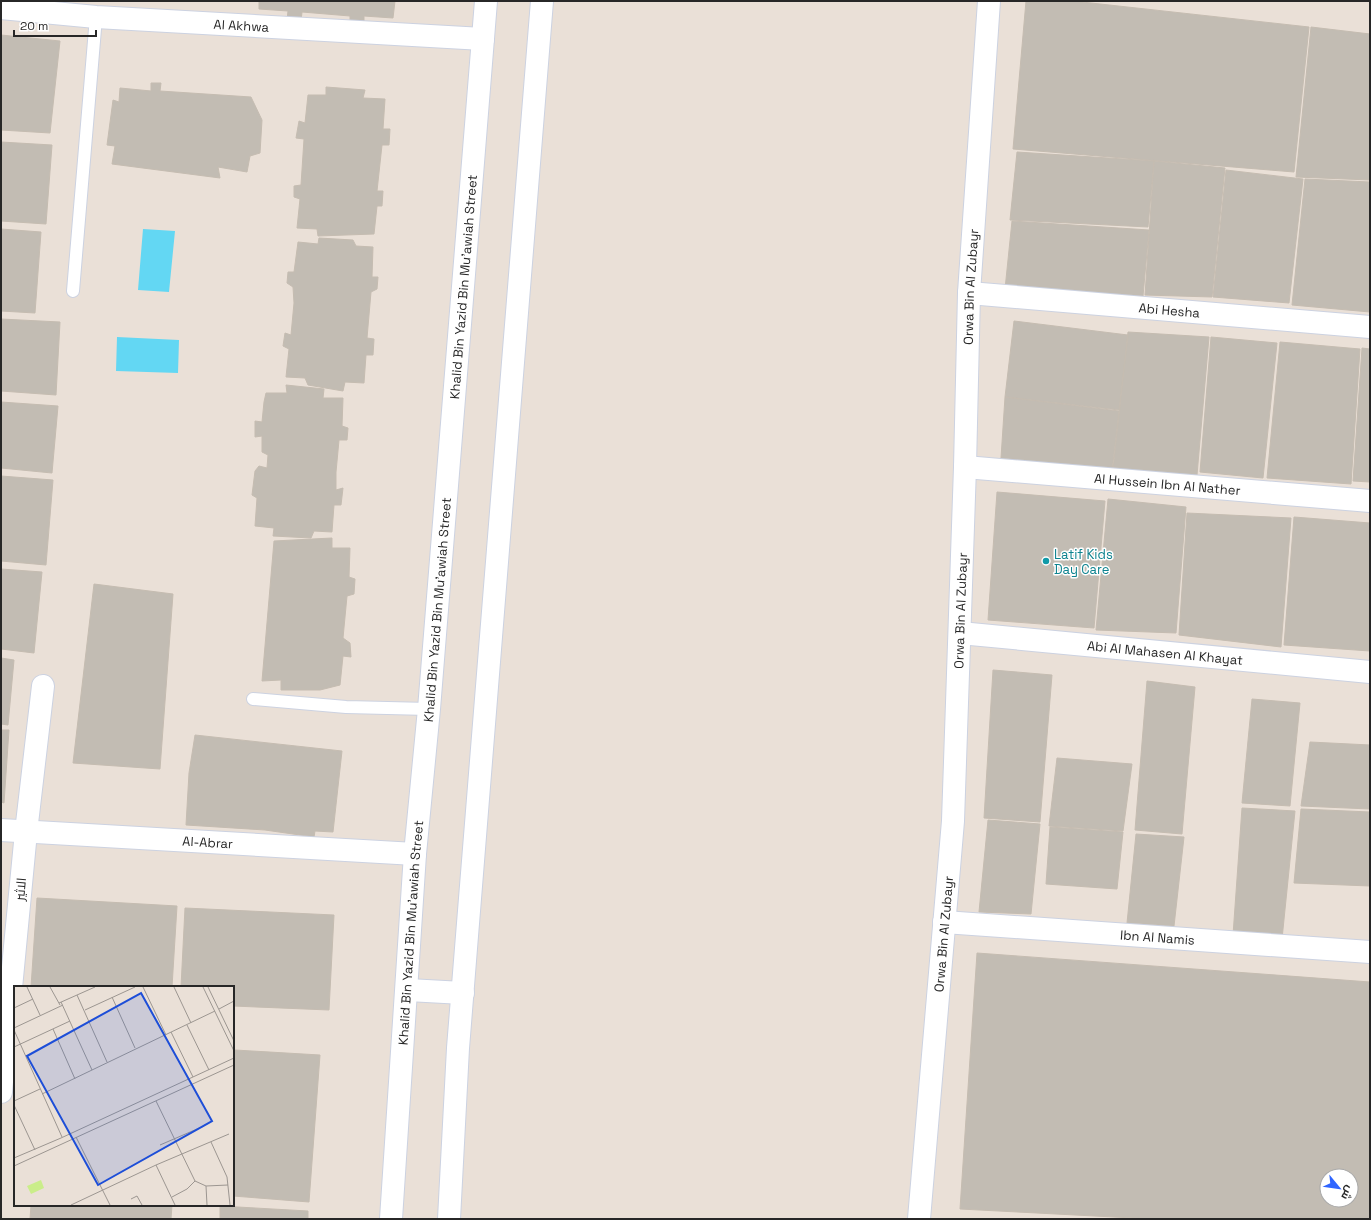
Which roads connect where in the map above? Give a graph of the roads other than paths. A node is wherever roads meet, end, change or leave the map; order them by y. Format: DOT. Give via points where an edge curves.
graph roads {
  1 [pos="486,1"];
  2 [pos="542,1"];
  3 [pos="989,1"];
  4 [pos="1,8"];
  5 [pos="96,17"];
  6 [pos="483,39"];
  7 [pos="73,291"];
  8 [pos="969,293"];
  9 [pos="1370,327"];
  10 [pos="965,467"];
  11 [pos="1370,502"];
  12 [pos="960,633"];
  13 [pos="1370,672"];
  14 [pos="43,686"];
  15 [pos="253,699"];
  16 [pos="429,709"];
  17 [pos="1,830"];
  18 [pos="26,832"];
  19 [pos="415,854"];
  20 [pos="944,922"];
  21 [pos="1370,952"];
  22 [pos="408,990"];
  23 [pos="463,993"];
  24 [pos="1,1092"];
  25 [pos="391,1219"];
  26 [pos="449,1219"];
  27 [pos="919,1219"];
  1 -- 6 [label="street, Khalid Bin Yazid Bin Mu'awiah Street"];
  2 -- 23 [label="street"];
  3 -- 8 [label="street, Orwa Bin Al Zubayr"];
  4 -- 5 [label="street, Al Akhwa"];
  5 -- 6 [label="street, Al Akhwa"];
  5 -- 7 [label="lane"];
  6 -- 16 [label="street, Khalid Bin Yazid Bin Mu'awiah Street"];
  8 -- 9 [label="street, Abi Hesha"];
  8 -- 10 [label="street, Orwa Bin Al Zubayr"];
  10 -- 11 [label="street, Al Hussein Ibn Al Nather"];
  10 -- 12 [label="street, Orwa Bin Al Zubayr"];
  12 -- 13 [label="street, Abi Al Mahasen Al Khayat"];
  12 -- 20 [label="street, Orwa Bin Al Zubayr" via="953,821"];
  14 -- 18 [label="street, الاثير"];
  15 -- 16 [label="lane" via="346,707"];
  16 -- 19 [label="street, Khalid Bin Yazid Bin Mu'awiah Street"];
  17 -- 18 [label="street, Al-Abrar"];
  18 -- 19 [label="street, Al-Abrar"];
  18 -- 24 [label="street, الاثير"];
  19 -- 22 [label="street, Khalid Bin Yazid Bin Mu'awiah Street"];
  20 -- 21 [label="street, Ibn Al Namis"];
  20 -- 27 [label="street, Orwa Bin Al Zubayr"];
  22 -- 23 [label="street"];
  22 -- 25 [label="street, Khalid Bin Yazid Bin Mu'awiah Street"];
  23 -- 26 [label="street"];
}
